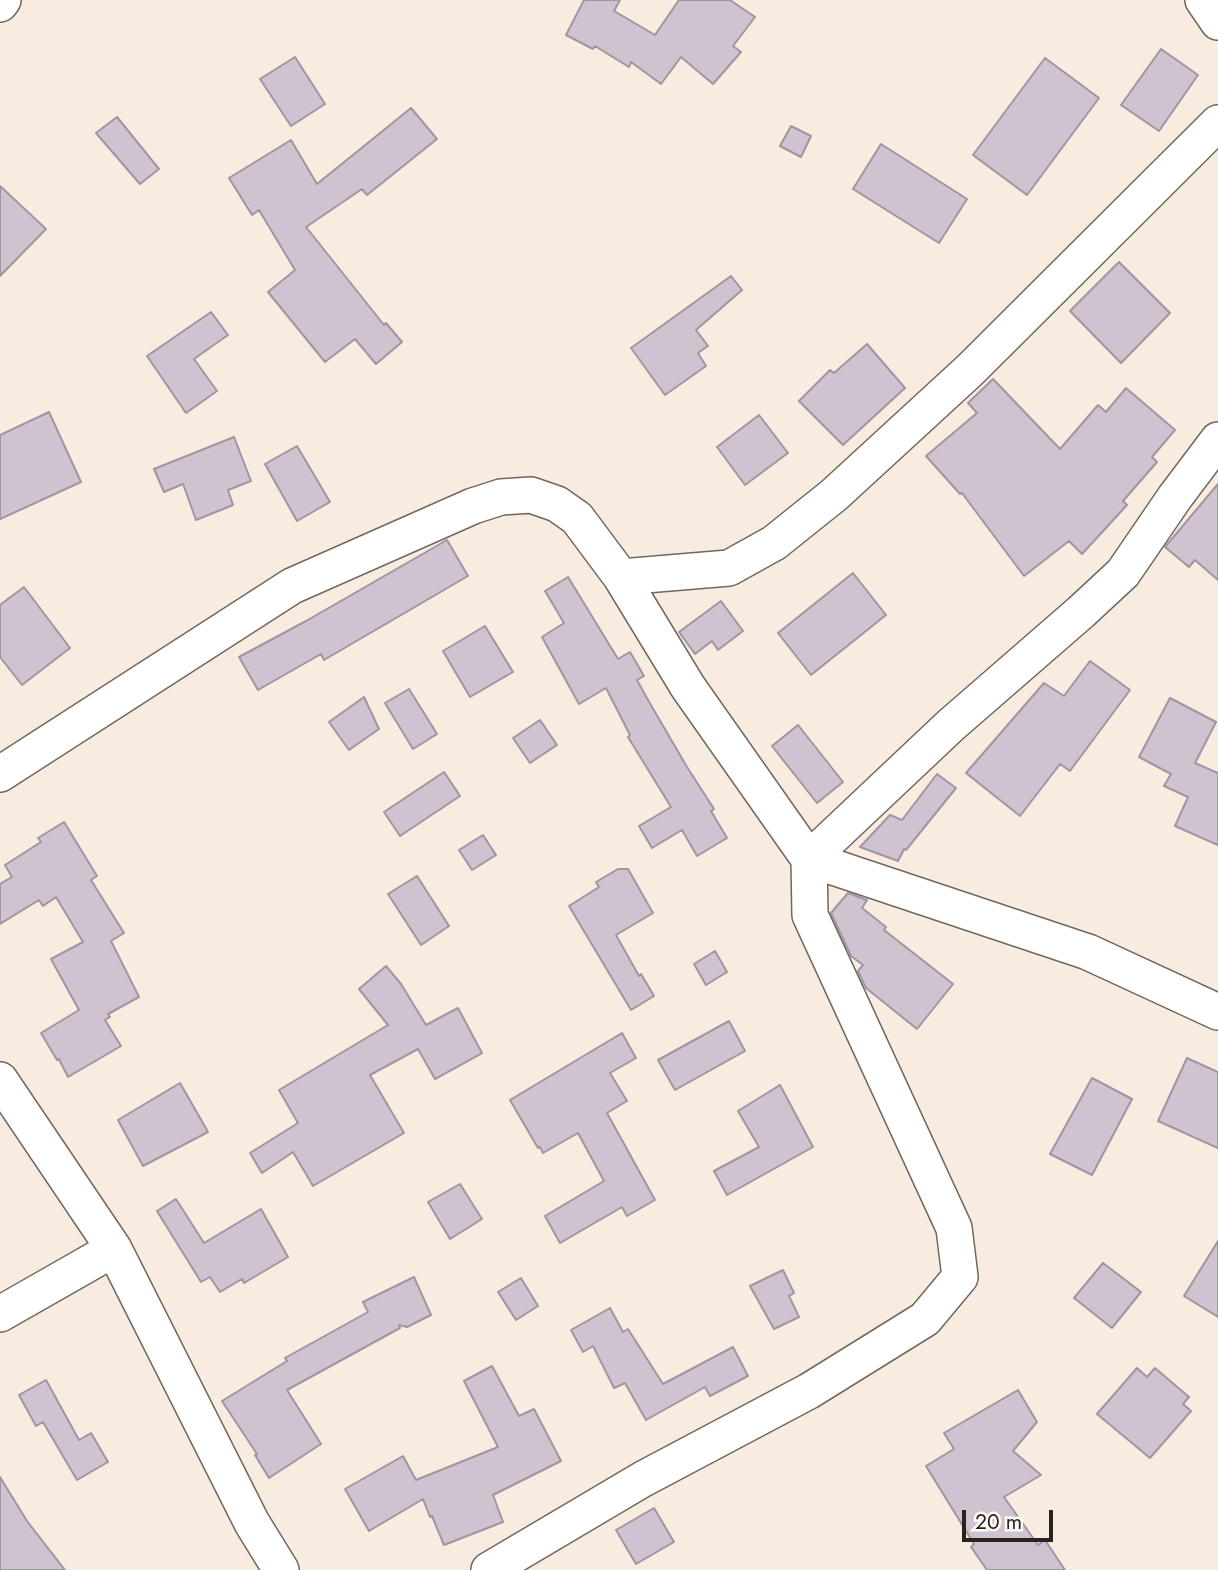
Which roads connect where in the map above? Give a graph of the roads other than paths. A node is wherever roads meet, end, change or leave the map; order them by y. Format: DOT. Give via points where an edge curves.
graph roads {
  1 [pos="1218,124"];
  2 [pos="1218,440"];
  3 [pos="621,577"];
  4 [pos="0,774"];
  5 [pos="809,859"];
  6 [pos="1218,1012"];
  7 [pos="0,1080"];
  8 [pos="114,1249"];
  9 [pos="0,1314"];
  10 [pos="281,1570"];
  11 [pos="489,1570"];
  1 -- 3 [label="street" via="970,370 834,495 774,543 729,568"];
  2 -- 5 [label="street" via="1123,573"];
  3 -- 4 [label="street" via="577,518 531,495 501,497 292,586"];
  3 -- 5 [label="street" via="688,687"];
  5 -- 6 [label="street" via="1088,952"];
  5 -- 11 [label="street" via="810,915 954,1228 960,1277 925,1319 809,1391 643,1479"];
  7 -- 8 [label="street"];
  8 -- 9 [label="street"];
  8 -- 10 [label="street" via="252,1523"];
}
